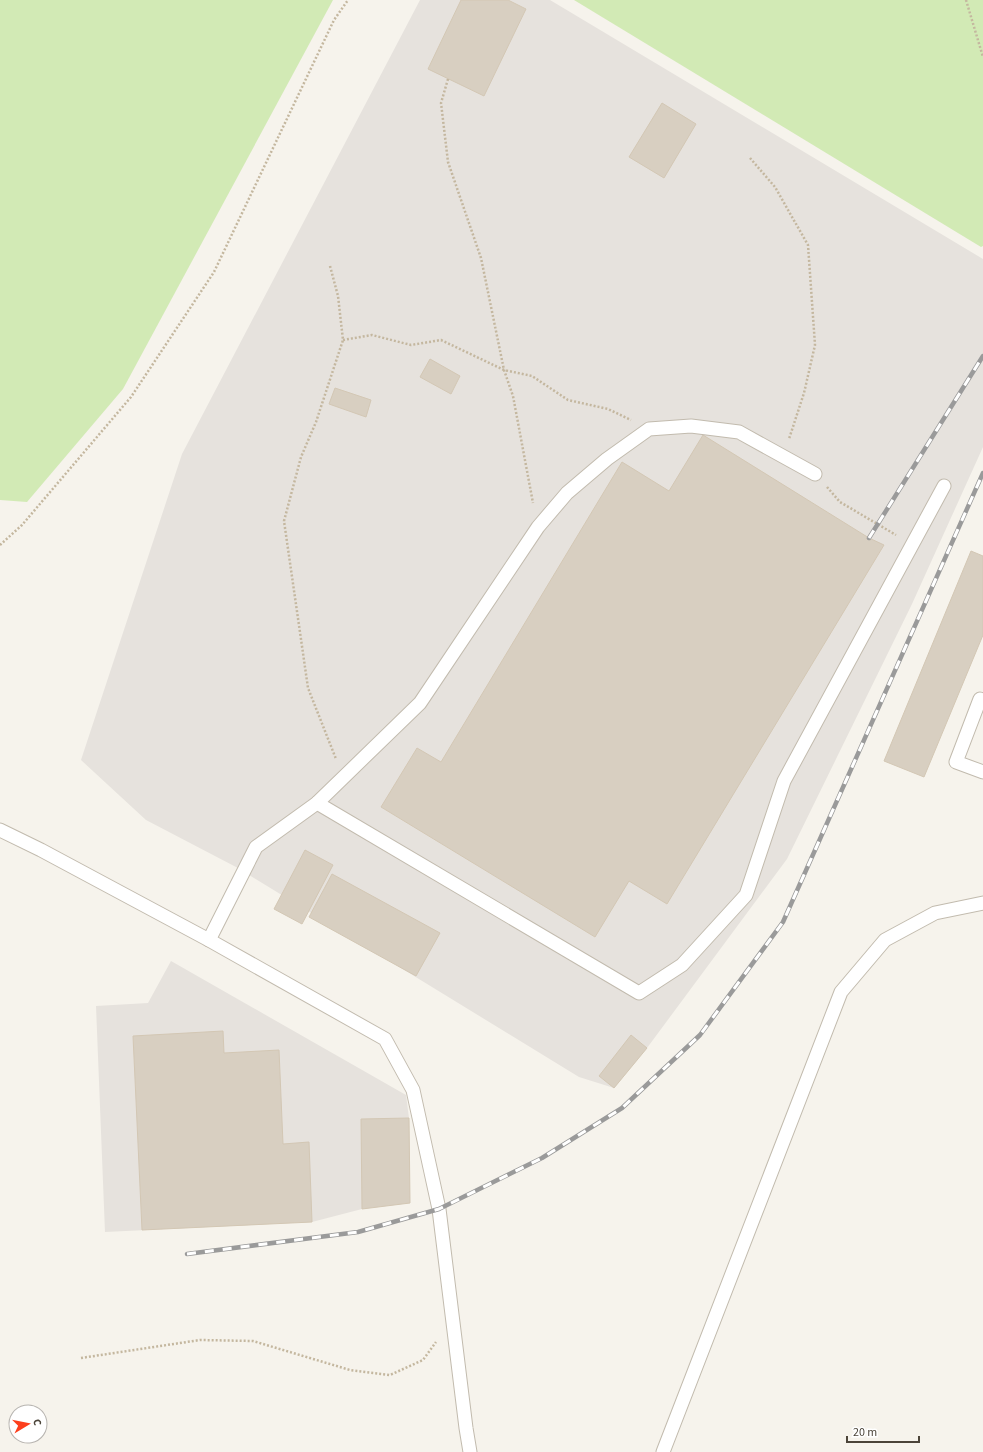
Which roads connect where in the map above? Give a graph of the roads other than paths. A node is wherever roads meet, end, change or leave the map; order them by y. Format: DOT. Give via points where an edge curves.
graph roads {
  1 [pos="815,474"];
  2 [pos="944,486"];
  3 [pos="983,700"];
  4 [pos="983,772"];
  5 [pos="317,803"];
  6 [pos="0,830"];
  7 [pos="983,903"];
  8 [pos="208,940"];
  9 [pos="470,1452"];
  10 [pos="663,1452"];
  1 -- 5 [label="lane" via="739,432 691,426 649,429 607,459 567,493 538,527 420,703"];
  2 -- 5 [label="lane" via="784,781 746,895 682,965 639,993"];
  3 -- 4 [label="lane" via="980,699 956,762"];
  5 -- 8 [label="lane" via="256,847"];
  6 -- 8 [label="lane"];
  7 -- 10 [label="lane" via="935,913 885,940 841,992"];
  8 -- 9 [label="lane" via="385,1039 413,1090 439,1210"];
}
